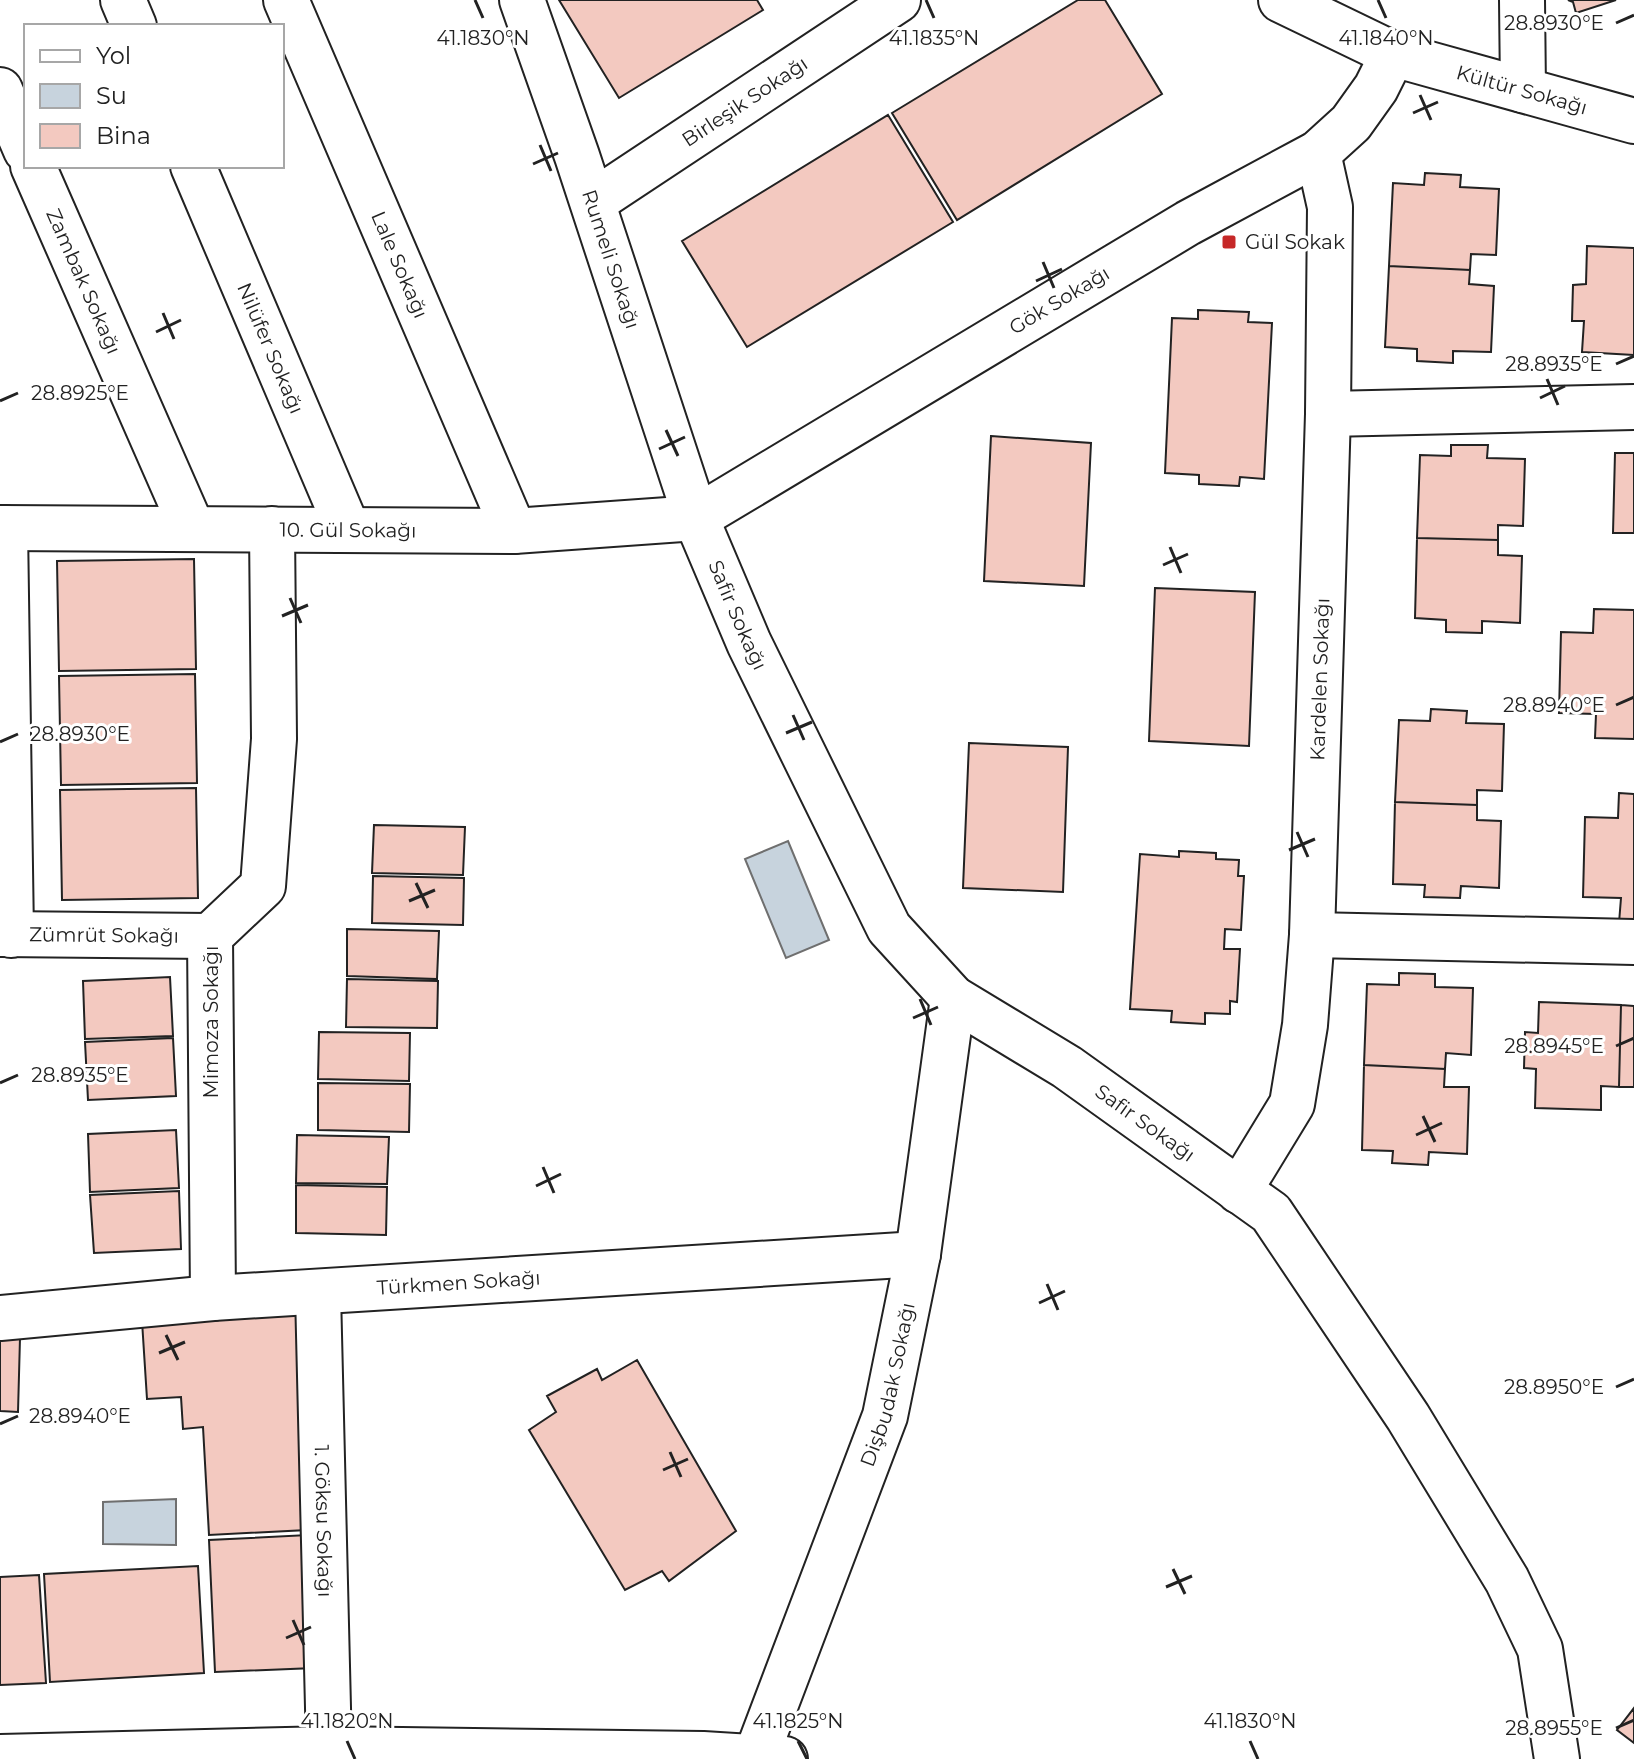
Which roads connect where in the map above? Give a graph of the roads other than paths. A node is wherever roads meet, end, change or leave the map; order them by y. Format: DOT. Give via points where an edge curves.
graph roads {
  1 [pos="123,0"];
  2 [pos="286,0"];
  3 [pos="522,0"];
  4 [pos="898,0"];
  5 [pos="1281,0"];
  6 [pos="1522,0"];
  7 [pos="133,24"];
  8 [pos="1393,54"];
  9 [pos="0,90"];
  10 [pos="1523,90"];
  11 [pos="1634,121"];
  12 [pos="24,145"];
  13 [pos="1318,153"];
  14 [pos="34,168"];
  15 [pos="194,168"];
  16 [pos="593,202"];
  17 [pos="1634,407"];
  18 [pos="1328,414"];
  19 [pos="696,518"];
  20 [pos="3,528"];
  21 [pos="192,528"];
  22 [pos="272,529"];
  23 [pos="348,530"];
  24 [pos="514,531"];
  25 [pos="5,934"];
  26 [pos="1312,935"];
  27 [pos="210,936"];
  28 [pos="1634,942"];
  29 [pos="953,998"];
  30 [pos="1239,1191"];
  31 [pos="918,1254"];
  32 [pos="318,1293"];
  33 [pos="213,1298"];
  34 [pos="0,1318"];
  35 [pos="329,1749"];
  36 [pos="0,1757"];
  37 [pos="766,1758"];
  38 [pos="1557,1759"];
  1 -- 7 [label="street"];
  2 -- 24 [label="street, Lale Sokağı"];
  3 -- 16 [label="street, Rumeli Sokağı"];
  4 -- 16 [label="street, Birleşik Sokağı"];
  5 -- 8 [label="street, Kültür Sokağı"];
  6 -- 10 [label="street"];
  8 -- 10 [label="street, Kültür Sokağı"];
  8 -- 13 [label="street, Gök Sokağı" via="1351,123"];
  9 -- 12 [label="street"];
  10 -- 11 [label="street, Kültür Sokağı"];
  13 -- 18 [label="street, Kardelen Sokağı" via="1330,207"];
  13 -- 19 [label="street, Gök Sokağı" via="1188,223"];
  14 -- 21 [label="street, Zambak Sokağı"];
  15 -- 23 [label="street, Nilüfer Sokağı"];
  16 -- 19 [label="street, Rumeli Sokağı"];
  17 -- 18 [label="street"];
  18 -- 26 [label="street, Kardelen Sokağı"];
  19 -- 24 [label="street, 10. Gül Sokağı"];
  19 -- 29 [label="street, Safir Sokağı" via="749,643 889,928"];
  20 -- 21 [label="street, 10. Gül Sokağı"];
  20 -- 25 [label="street"];
  21 -- 22 [label="street, 10. Gül Sokağı"];
  22 -- 23 [label="street, 10. Gül Sokağı"];
  22 -- 27 [label="street, Mimoza Sokağı" via="274,739 263,886"];
  23 -- 24 [label="street, 10. Gül Sokağı"];
  25 -- 27 [label="street, Zümrüt Sokağı"];
  26 -- 28 [label="street"];
  26 -- 30 [label="street, Kardelen Sokağı" via="1292,1104"];
  27 -- 33 [label="street, Mimoza Sokağı"];
  29 -- 30 [label="street, Safir Sokağı" via="1067,1067"];
  29 -- 31 [label="street, Dişbudak Sokağı"];
  30 -- 38 [label="street, Safir Sokağı" via="1271,1213 1408,1417 1507,1580 1540,1649"];
  31 -- 32 [label="street, Türkmen Sokağı"];
  31 -- 37 [label="street, Dişbudak Sokağı" via="885,1416"];
  32 -- 33 [label="street, Türkmen Sokağı"];
  32 -- 35 [label="street, 1. Göksu Sokağı"];
  33 -- 34 [label="street, Türkmen Sokağı"];
  35 -- 36 [label="street"];
  35 -- 37 [label="street"];
}
